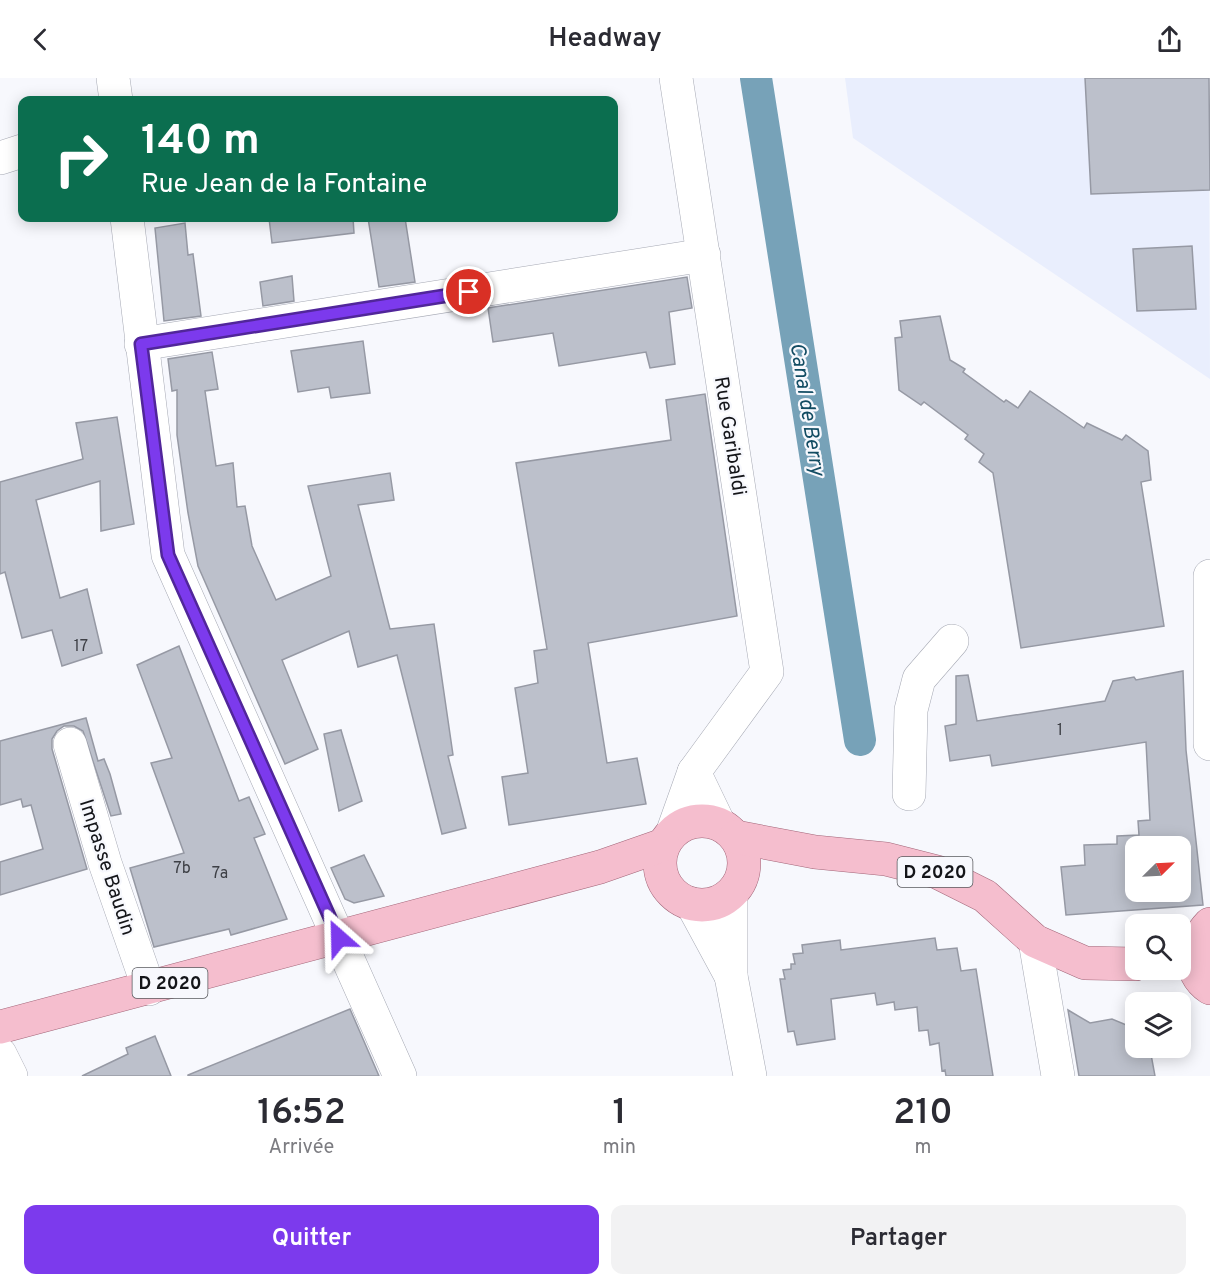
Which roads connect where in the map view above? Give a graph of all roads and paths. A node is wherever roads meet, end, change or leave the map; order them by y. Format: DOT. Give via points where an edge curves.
graph roads {
  1 [pos="113,78"];
  2 [pos="676,78"];
  3 [pos="115,96"];
  4 [pos="18,152"];
  5 [pos="0,158"];
  6 [pos="127,222"];
  7 [pos="704,255"];
  8 [pos="141,344"];
  9 [pos="1210,576"];
  10 [pos="952,641"];
  11 [pos="69,744"];
  12 [pos="1210,744"];
  13 [pos="694,772"];
  14 [pos="909,794"];
  15 [pos="728,830"];
  16 [pos="668,838"];
  17 [pos="815,852"];
  18 [pos="600,867"];
  19 [pos="664,883"];
  20 [pos="736,887"];
  21 [pos="692,904"];
  22 [pos="1196,934"];
  23 [pos="339,938"];
  24 [pos="1035,941"];
  25 [pos="1125,961"];
  26 [pos="731,976"];
  27 [pos="1196,976"];
  28 [pos="149,989"];
  29 [pos="0,1027"];
  30 [pos="0,1054"];
  31 [pos="11,1076"];
  32 [pos="400,1076"];
  33 [pos="750,1076"];
  34 [pos="1058,1076"];
  1 -- 3 [label="street"];
  2 -- 7 [label="street, Rue Garibaldi"];
  4 -- 5 [label="street"];
  6 -- 8 [label="street"];
  7 -- 8 [label="street"];
  7 -- 13 [label="street, Rue Garibaldi" via="767,672"];
  8 -- 23 [label="street" via="168,555"];
  9 -- 12 [label="street"];
  10 -- 14 [label="street" via="919,679 910,710"];
  11 -- 28 [label="street, Impasse Baudin"];
  13 -- 15 [label="street"];
  13 -- 16 [label="street, Rue Garibaldi"];
  15 -- 16 [label="main road" via="695,820"];
  15 -- 17 [label="main road, D 2020"];
  15 -- 20 [label="main road" via="744,858"];
  16 -- 18 [label="main road, D 2020"];
  16 -- 19 [label="main road" via="659,864"];
  17 -- 20 [label="main road, D 2020" via="772,864"];
  17 -- 24 [label="main road, D 2020" via="886,859 937,872 985,896"];
  18 -- 19 [label="main road, D 2020"];
  18 -- 23 [label="main road, D 2020"];
  19 -- 21 [label="main road" via="676,897"];
  20 -- 21 [label="main road" via="712,904"];
  20 -- 26 [label="street"];
  21 -- 26 [label="street"];
  22 -- 27 [label="main road"];
  23 -- 28 [label="main road, D 2020"];
  23 -- 32 [label="street"];
  24 -- 25 [label="main road, D 2020" via="1085,963"];
  24 -- 34 [label="street"];
  26 -- 33 [label="street"];
  28 -- 29 [label="main road, D 2020"];
  30 -- 31 [label="street"];
}
